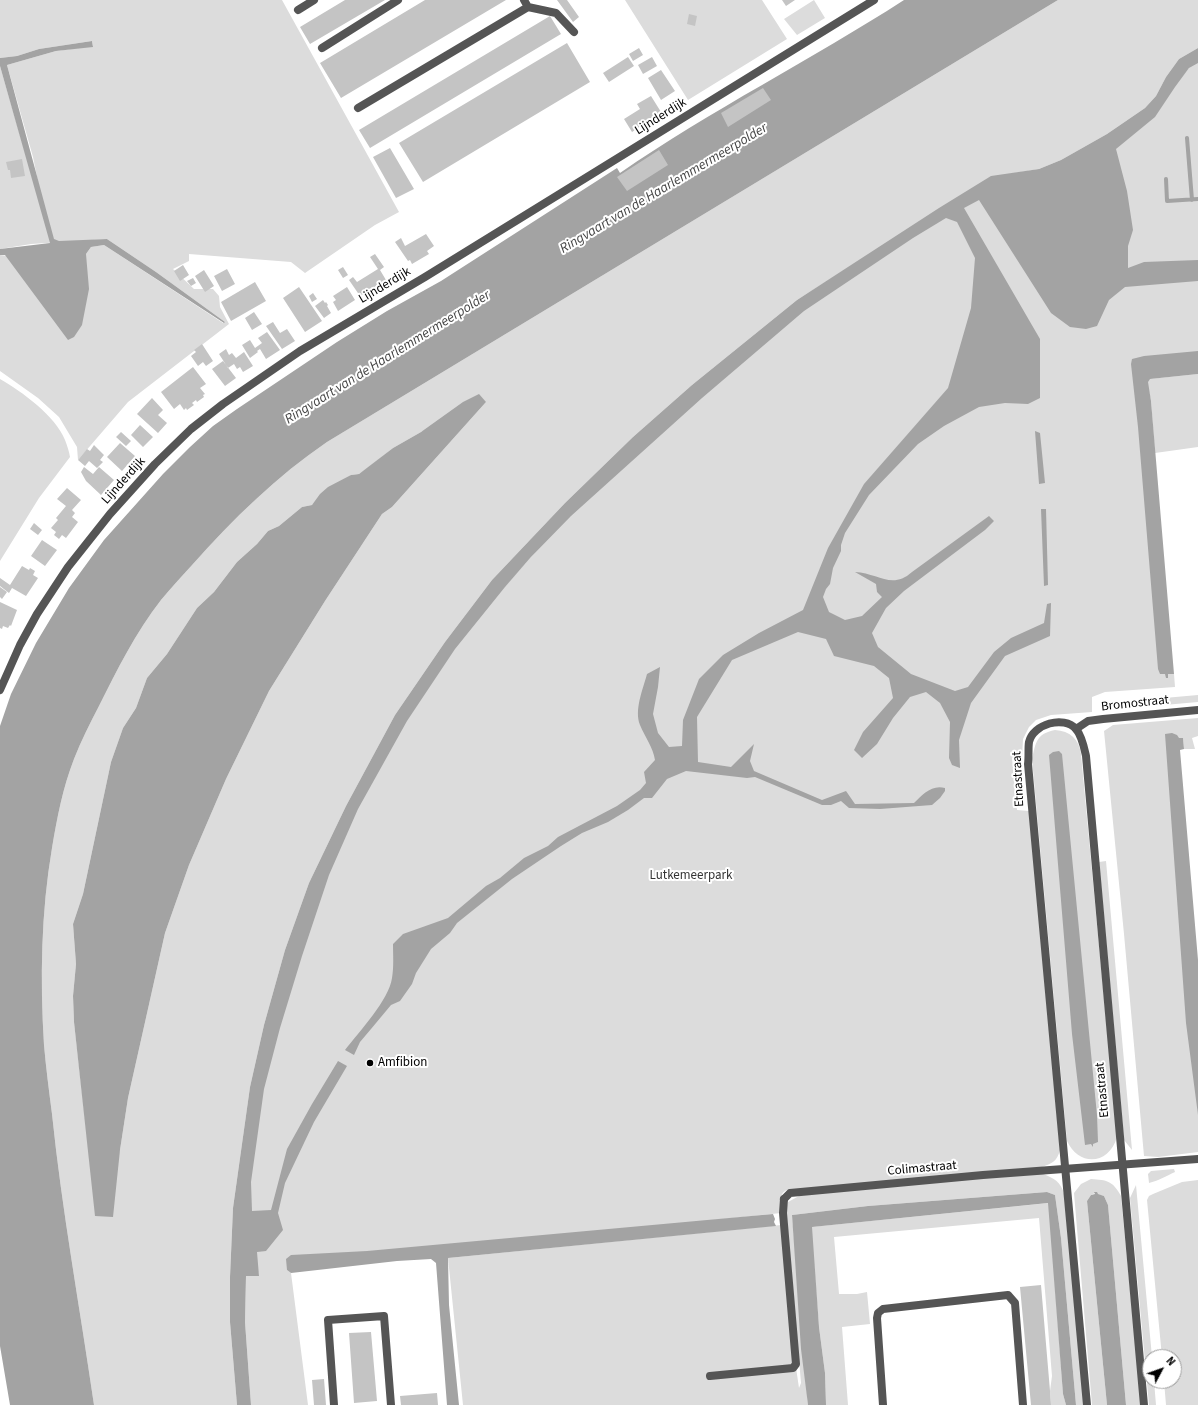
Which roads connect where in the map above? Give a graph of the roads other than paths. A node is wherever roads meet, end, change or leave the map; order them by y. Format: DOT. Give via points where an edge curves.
graph roads {
  1 [pos="314,0"];
  2 [pos="398,0"];
  3 [pos="874,0"];
  4 [pos="526,4"];
  5 [pos="298,10"];
  6 [pos="574,32"];
  7 [pos="322,48"];
  8 [pos="358,108"];
  9 [pos="0,690"];
  10 [pos="1198,710"];
  11 [pos="1076,729"];
  12 [pos="1198,1159"];
  13 [pos="1122,1166"];
  14 [pos="1065,1169"];
  15 [pos="710,1376"];
  16 [pos="334,1405"];
  17 [pos="391,1405"];
  18 [pos="883,1405"];
  19 [pos="1023,1405"];
  20 [pos="1087,1405"];
  21 [pos="1144,1405"];
  1 -- 5 [label="street"];
  2 -- 7 [label="street"];
  3 -- 9 [label="street, Lijnderdijk" via="425,277 300,351 191,429 110,514 68,567 20,645"];
  4 -- 6 [label="street" via="556,13"];
  4 -- 8 [label="street"];
  10 -- 11 [label="street, Bromostraat" via="1088,721"];
  11 -- 13 [label="street, Etnastraat" via="1086,756"];
  11 -- 14 [label="street, Etnastraat" via="1054,722 1041,727 1029,741 1028,764"];
  12 -- 13 [label="street"];
  13 -- 14 [label="street, Colimastraat"];
  13 -- 21 [label="street, Etnastraat"];
  14 -- 15 [label="street, Colimastraat" via="790,1193 784,1199 783,1213 796,1364 793,1368"];
  14 -- 20 [label="street, Etnastraat"];
  16 -- 17 [label="street" via="328,1320 384,1316"];
  18 -- 19 [label="street" via="878,1313 883,1309 1008,1295 1015,1303"];
}
